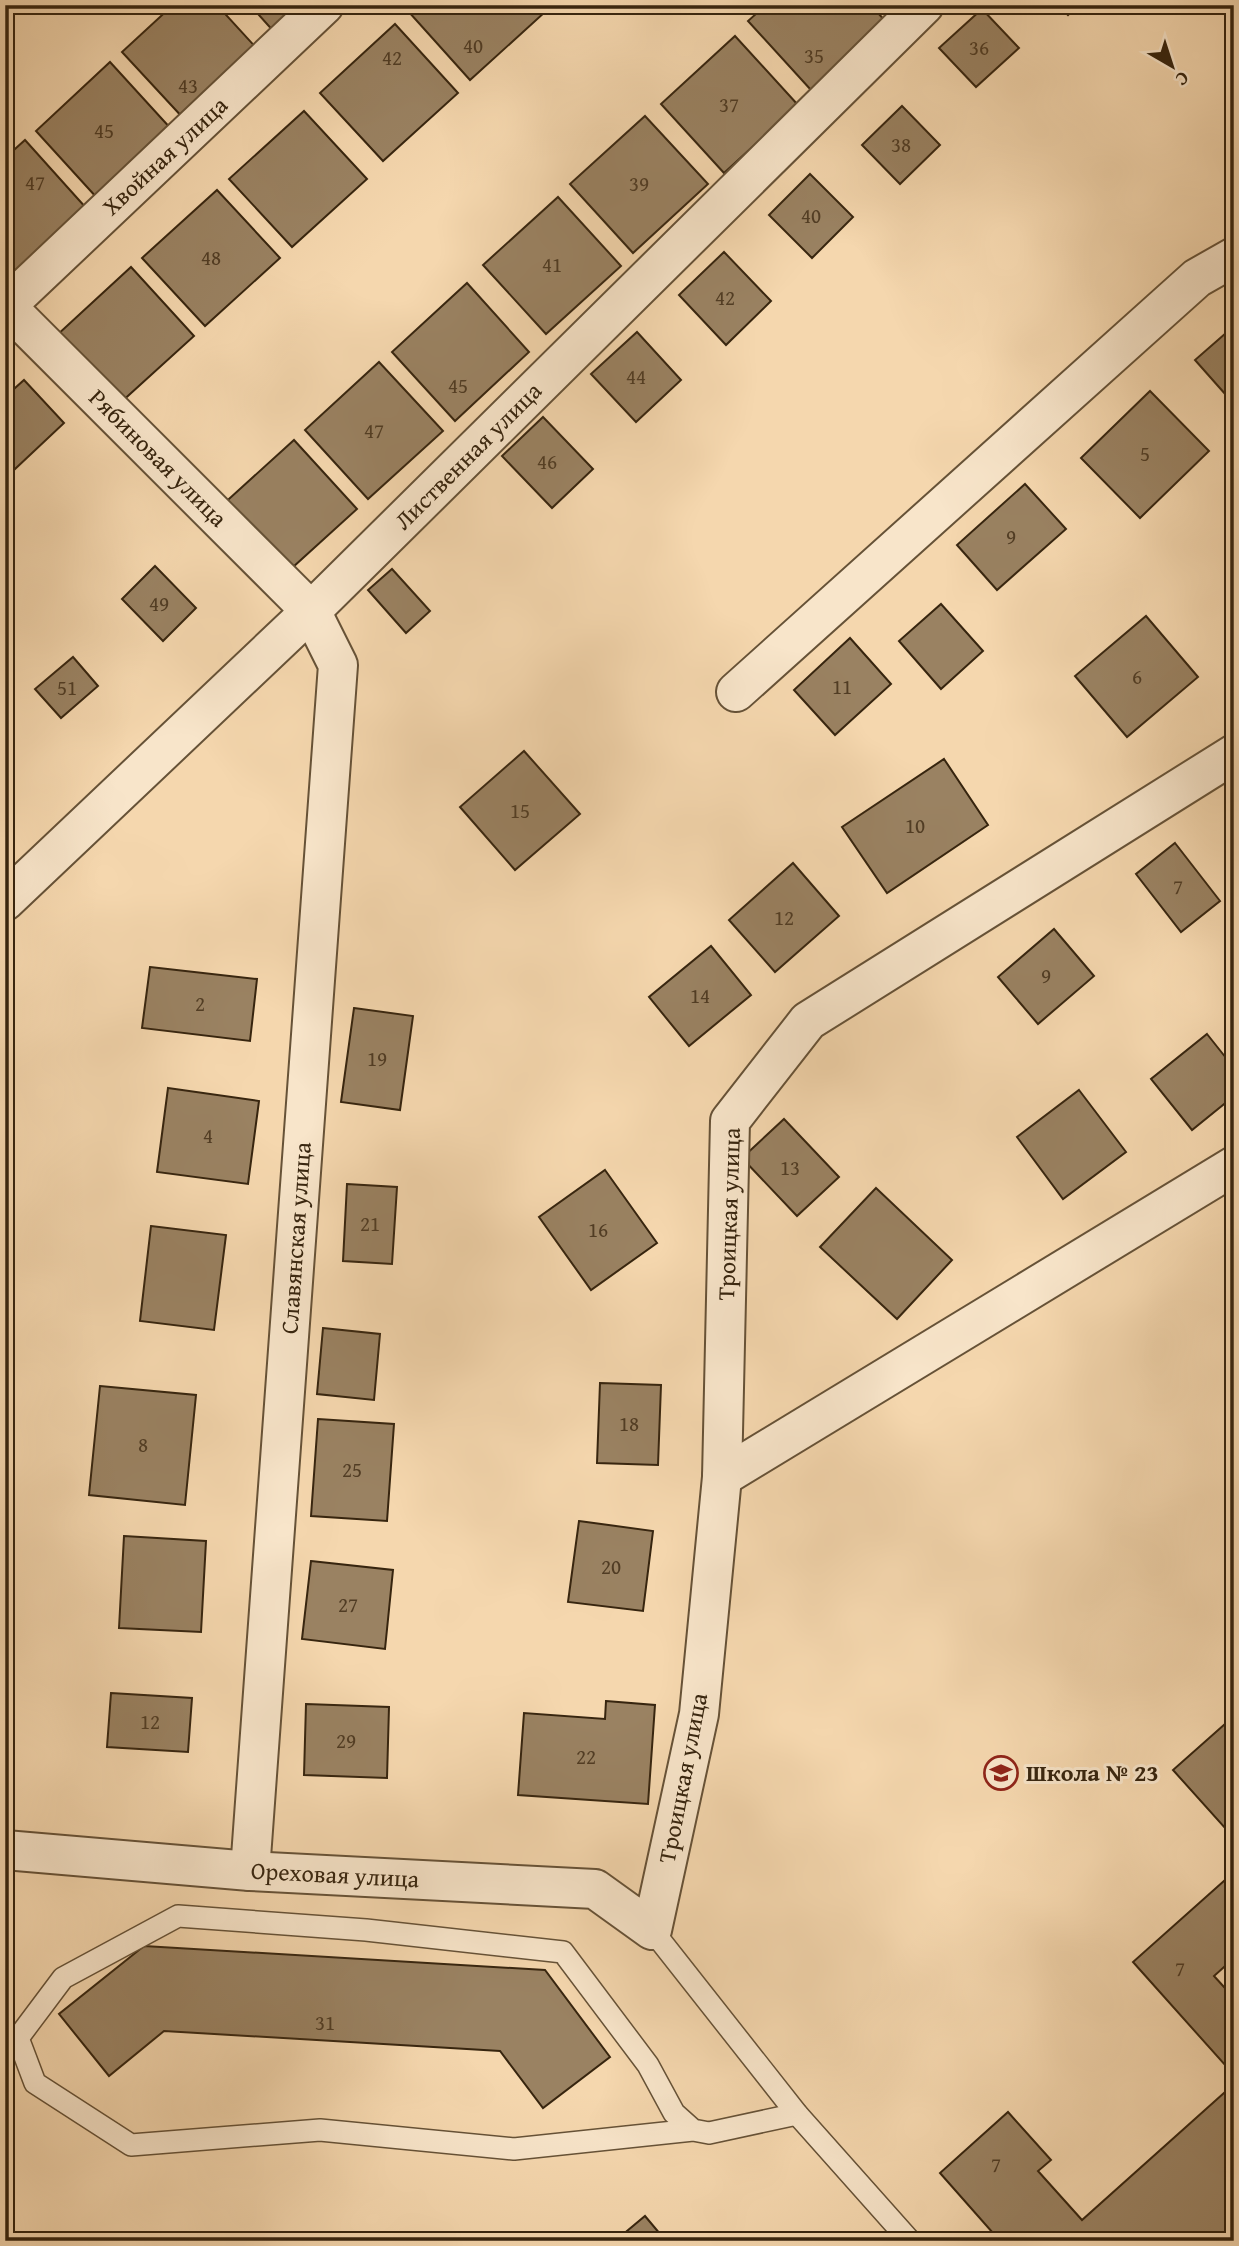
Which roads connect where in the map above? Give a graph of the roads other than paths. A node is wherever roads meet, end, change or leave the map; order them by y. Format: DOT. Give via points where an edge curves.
graph roads {
  1 [pos="324,5"];
  2 [pos="924,5"];
  3 [pos="1234,257"];
  4 [pos="6,306"];
  5 [pos="311,611"];
  6 [pos="736,692"];
  7 [pos="1234,754"];
  8 [pos="5,901"];
  9 [pos="1234,1166"];
  10 [pos="722,1477"];
  11 [pos="5,1850"];
  12 [pos="250,1871"];
  13 [pos="652,1930"];
  14 [pos="797,2114"];
  15 [pos="693,2130"];
  16 [pos="910,2241"];
  1 -- 4 [label="street, Хвойная улица"];
  2 -- 5 [label="street, Лиственная улица"];
  3 -- 6 [label="street" via="1197,278"];
  4 -- 5 [label="street, Рябиновая улица"];
  5 -- 8 [label="street, Лиственная улица"];
  5 -- 12 [label="street, Славянская улица" via="338,665"];
  7 -- 10 [label="street, Троицкая улица" via="808,1021 730,1121"];
  9 -- 10 [label="street"];
  10 -- 13 [label="street, Троицкая улица" via="699,1714"];
  11 -- 12 [label="street, Ореховая улица"];
  12 -- 13 [label="street, Ореховая улица" via="595,1889"];
  13 -- 14 [label="lane"];
  14 -- 15 [label="lane" via="709,2133"];
  14 -- 16 [label="lane"];
  15 -- 15 [label="lane" via="514,2149 320,2130 131,2145 35,2083 18,2038 63,1978 178,1916 366,1930 563,1952 648,2066 674,2113"];
}
